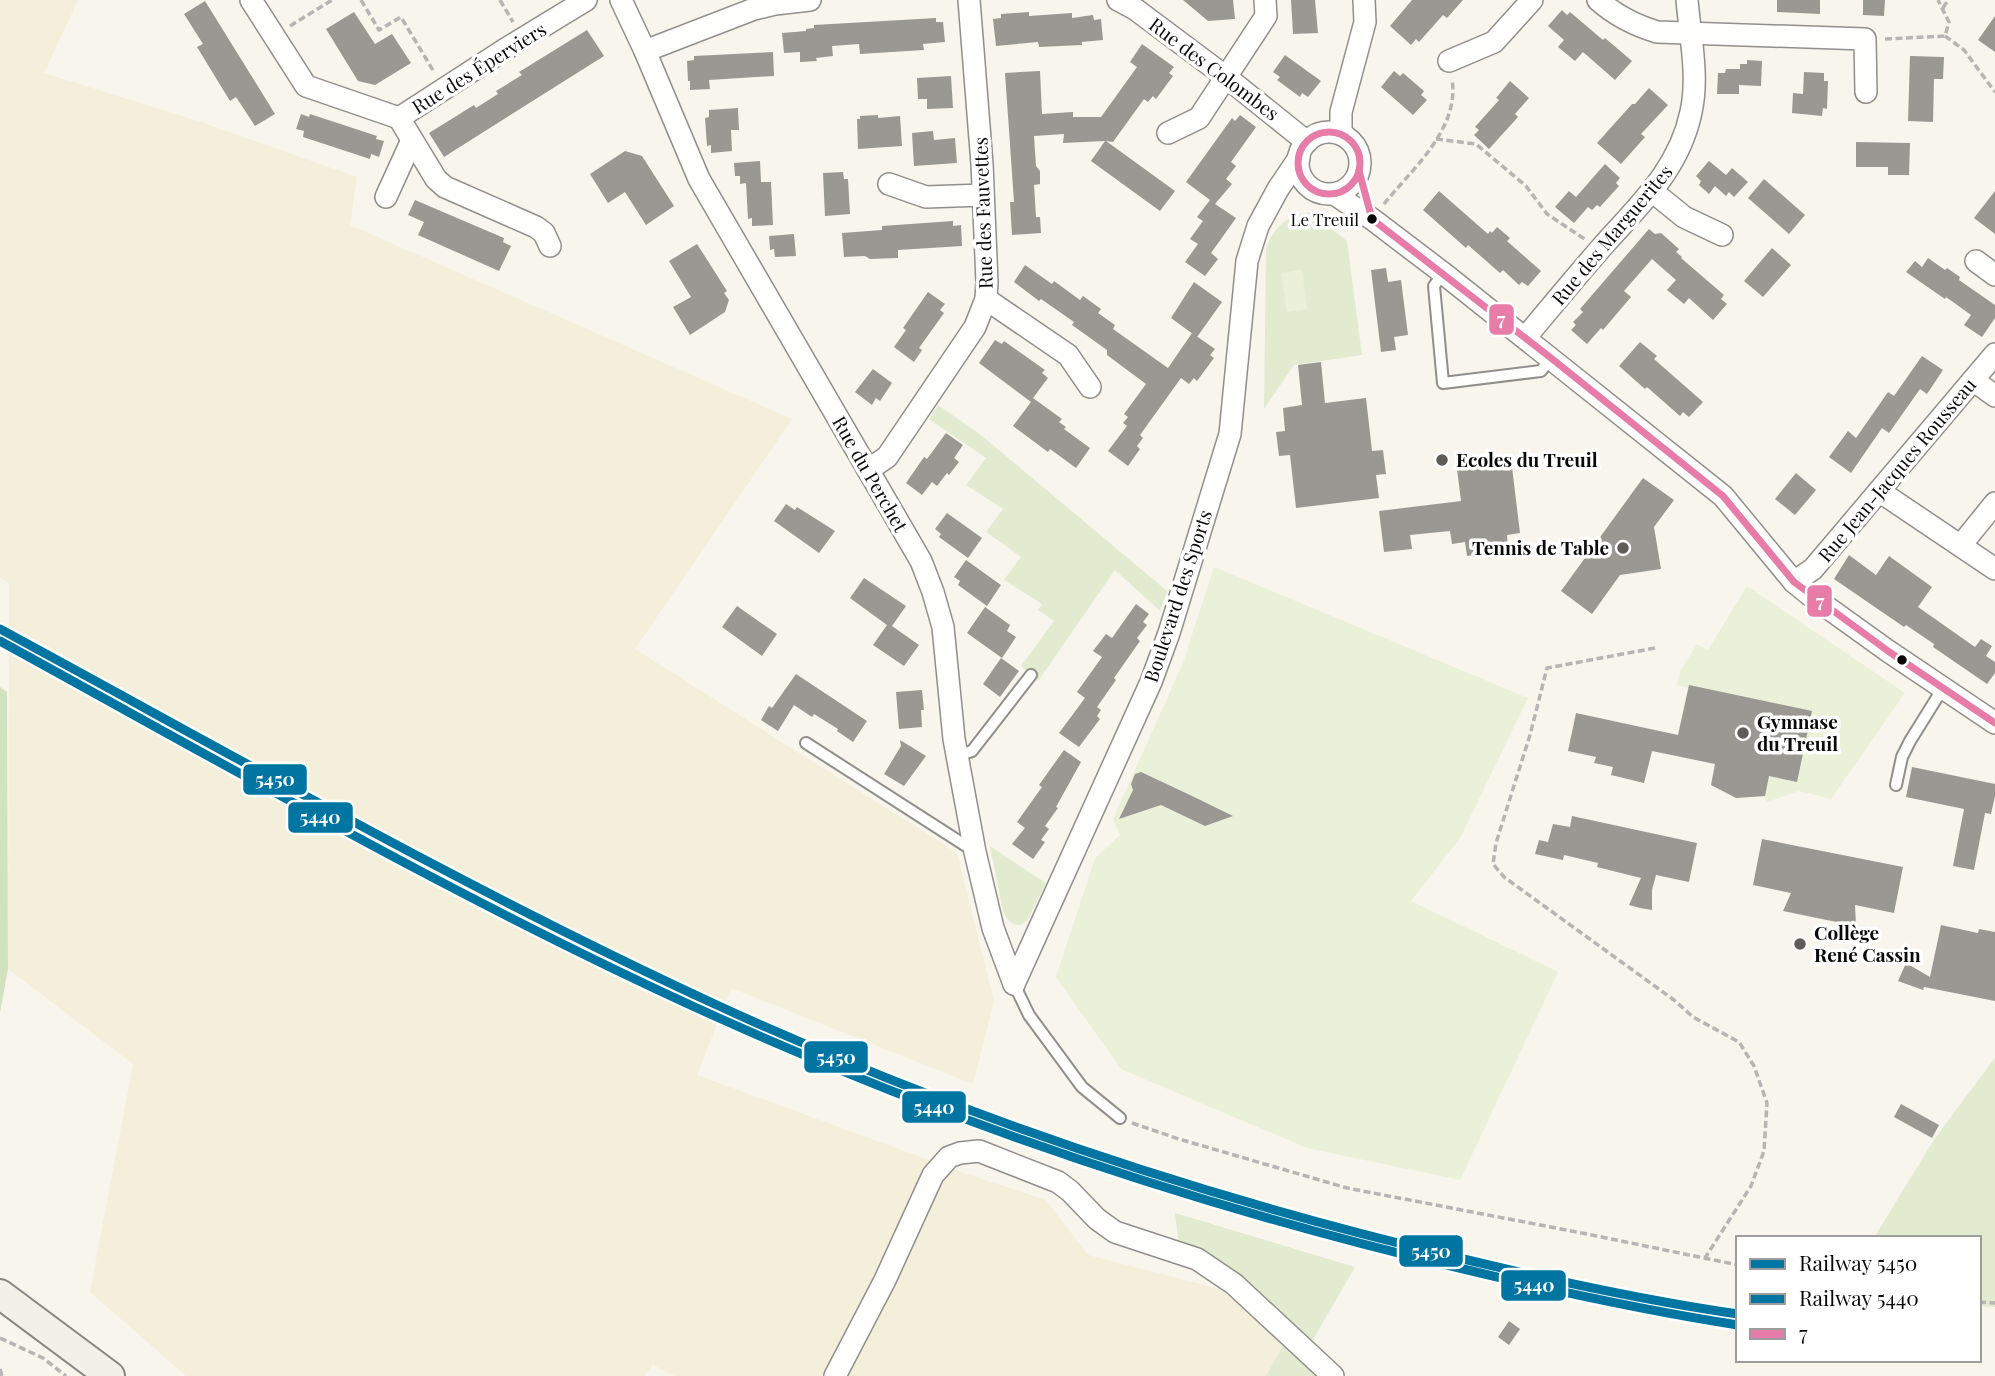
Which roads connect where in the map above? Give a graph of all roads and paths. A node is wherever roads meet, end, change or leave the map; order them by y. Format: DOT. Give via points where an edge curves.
graph roads {
  1 [pos="251,0"];
  2 [pos="332,0"];
  3 [pos="362,0"];
  4 [pos="499,0"];
  5 [pos="586,0"];
  6 [pos="621,0"];
  7 [pos="810,0"];
  8 [pos="969,0"];
  9 [pos="1118,0"];
  10 [pos="1265,0"];
  11 [pos="1364,0"];
  12 [pos="1531,0"];
  13 [pos="1598,0"];
  14 [pos="1687,0"];
  15 [pos="1938,0"];
  16 [pos="1948,0"];
  17 [pos="1943,8"];
  18 [pos="1690,33"];
  19 [pos="1945,36"];
  20 [pos="274,37"];
  21 [pos="524,38"];
  22 [pos="1865,39"];
  23 [pos="645,51"];
  24 [pos="1449,61"];
  25 [pos="1226,77"];
  26 [pos="445,90"];
  27 [pos="1866,92"];
  28 [pos="1995,92"];
  29 [pos="399,118"];
  30 [pos="1168,133"];
  31 [pos="1341,134"];
  32 [pos="1436,139"];
  33 [pos="412,140"];
  34 [pos="1303,150"];
  35 [pos="1359,171"];
  36 [pos="889,184"];
  37 [pos="1324,191"];
  38 [pos="1652,191"];
  39 [pos="983,195"];
  40 [pos="386,197"];
  41 [pos="1372,219"];
  42 [pos="1258,226"];
  43 [pos="1722,235"];
  44 [pos="550,246"];
  45 [pos="1599,251"];
  46 [pos="1976,261"];
  47 [pos="1443,273"];
  48 [pos="1995,275"];
  49 [pos="986,299"];
  50 [pos="1525,338"];
  51 [pos="1995,354"];
  52 [pos="1551,358"];
  53 [pos="1973,380"];
  54 [pos="1090,387"];
  55 [pos="1995,396"];
  56 [pos="868,470"];
  57 [pos="1879,491"];
  58 [pos="1995,503"];
  59 [pos="1961,545"];
  60 [pos="1995,569"];
  61 [pos="1794,582"];
  62 [pos="1655,648"];
  63 [pos="1031,675"];
  64 [pos="1943,688"];
  65 [pos="1995,723"];
  66 [pos="806,743"];
  67 [pos="957,756"];
  68 [pos="1896,785"];
  69 [pos="975,852"];
  70 [pos="1014,984"];
  71 [pos="1120,1118"];
  72 [pos="1705,1258"];
  73 [pos="1736,1265"];
  74 [pos="0,1294"];
  75 [pos="0,1338"];
  76 [pos="0,1369"];
  77 [pos="2,1376"];
  78 [pos="66,1376"];
  79 [pos="110,1376"];
  80 [pos="835,1376"];
  81 [pos="1333,1376"];
  1 -- 20 [label="street, Rue des Éperviers"];
  2 -- 20 [label="path"];
  3 -- 26 [label="path" via="380,30 401,17"];
  4 -- 21 [label="path"];
  5 -- 21 [label="street, Rue des Éperviers"];
  6 -- 23 [label="street, Rue du Perchet"];
  7 -- 23 [label="street" via="754,9"];
  8 -- 39 [label="street, Rue des Fauvettes"];
  9 -- 25 [label="street, Rue des Colombes"];
  10 -- 25 [label="street" via="1266,16"];
  11 -- 31 [label="street" via="1365,22 1341,112"];
  12 -- 24 [label="street" via="1494,42"];
  13 -- 18 [label="street" via="1635,25 1657,32"];
  14 -- 18 [label="street, Rue des Marguerites"];
  15 -- 17 [label="path"];
  16 -- 17 [label="path"];
  17 -- 19 [label="path" via="1949,22"];
  18 -- 22 [label="street"];
  18 -- 38 [label="street, Rue des Marguerites" via="1692,110 1684,142"];
  19 -- 22 [label="path"];
  19 -- 28 [label="path" via="1964,50"];
  20 -- 29 [label="street, Rue des Éperviers" via="306,86"];
  21 -- 26 [label="street, Rue des Éperviers"];
  22 -- 27 [label="street"];
  23 -- 56 [label="street, Rue du Perchet" via="699,179"];
  24 -- 32 [label="path" via="1451,104"];
  25 -- 30 [label="street" via="1199,118"];
  25 -- 34 [label="street, Rue des Colombes"];
  26 -- 29 [label="street, Rue des Éperviers"];
  29 -- 33 [label="street"];
  31 -- 34 [label="street" via="1323,133"];
  31 -- 35 [label="street" via="1355,145"];
  32 -- 41 [label="path"];
  32 -- 45 [label="path" via="1476,144 1526,186 1547,214"];
  33 -- 40 [label="street"];
  33 -- 44 [label="street" via="445,187 536,227"];
  34 -- 37 [label="street" via="1301,176"];
  34 -- 42 [label="street, Boulevard des Sports"];
  35 -- 37 [label="street" via="1341,192"];
  35 -- 41 [label="street"];
  36 -- 39 [label="street" via="926,197"];
  37 -- 41 [label="street"];
  37 -- 42 [label="street" via="1290,198"];
  38 -- 43 [label="street" via="1684,217"];
  38 -- 45 [label="street, Rue des Marguerites"];
  39 -- 49 [label="street, Rue des Fauvettes"];
  41 -- 47 [label="street"];
  42 -- 70 [label="street, Boulevard des Sports" via="1247,261 1230,433 1169,632 1151,682"];
  45 -- 50 [label="street, Rue des Marguerites"];
  46 -- 48 [label="street"];
  47 -- 50 [label="street"];
  47 -- 52 [label="lane" via="1434,286 1443,383 1541,370"];
  49 -- 54 [label="street" via="1068,355"];
  49 -- 56 [label="street, Rue des Fauvettes" via="975,327 887,457"];
  50 -- 52 [label="street"];
  51 -- 53 [label="street, Rue Jean-Jacques Rousseau"];
  52 -- 61 [label="street" via="1723,496"];
  53 -- 55 [label="street"];
  53 -- 57 [label="street, Rue Jean-Jacques Rousseau"];
  56 -- 67 [label="street, Rue du Perchet" via="921,561 933,592 943,627"];
  57 -- 59 [label="street"];
  57 -- 61 [label="street, Rue Jean-Jacques Rousseau" via="1813,569"];
  58 -- 59 [label="street"];
  59 -- 60 [label="street"];
  61 -- 64 [label="street"];
  62 -- 72 [label="path" via="1547,668 1493,864 1504,877 1693,1017 1739,1042 1754,1066 1767,1103 1764,1150 1751,1186"];
  63 -- 67 [label="lane" via="972,751"];
  64 -- 65 [label="street"];
  64 -- 68 [label="lane" via="1902,757"];
  66 -- 69 [label="lane"];
  67 -- 69 [label="street, Rue du Perchet"];
  69 -- 70 [label="street, Rue du Perchet" via="993,929"];
  70 -- 71 [label="lane" via="1029,1016 1082,1087"];
  71 -- 72 [label="path" via="1347,1188"];
  72 -- 73 [label="path"];
  74 -- 79 [label="main road"];
  75 -- 78 [label="path" via="43,1358"];
  76 -- 77 [label="path"];
  80 -- 81 [label="street" via="933,1175 948,1157 979,1151 1058,1182 1115,1232 1197,1259 1234,1284"];
}
